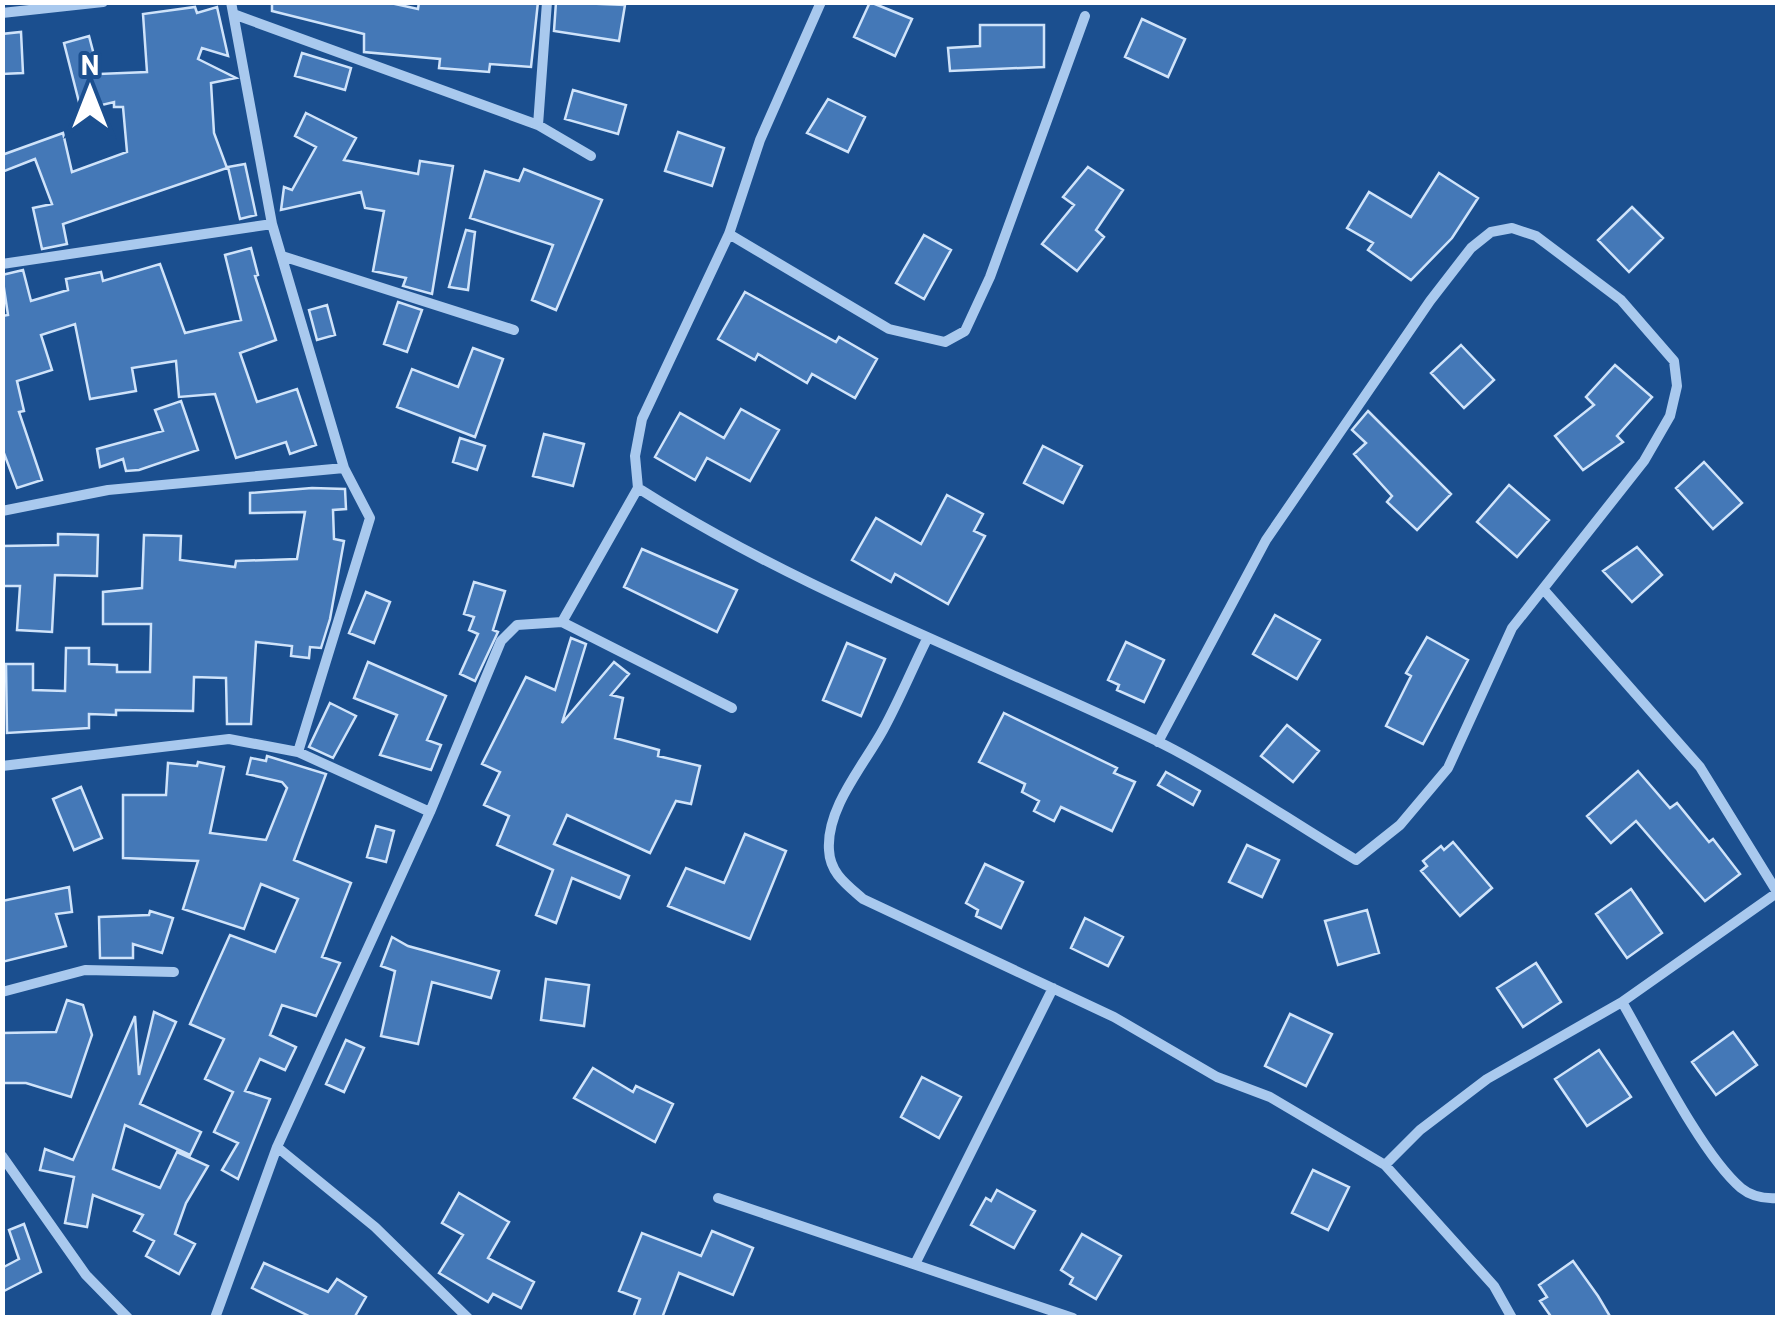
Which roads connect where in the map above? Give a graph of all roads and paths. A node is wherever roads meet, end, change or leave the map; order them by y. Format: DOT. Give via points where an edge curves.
graph roads {
  1 [pos="103,2"];
  2 [pos="231,2"];
  3 [pos="547,2"];
  4 [pos="821,2"];
  5 [pos="2,13"];
  6 [pos="236,15"];
  7 [pos="1085,16"];
  8 [pos="538,125"];
  9 [pos="591,156"];
  10 [pos="272,224"];
  11 [pos="729,234"];
  12 [pos="282,256"];
  13 [pos="2,264"];
  14 [pos="514,330"];
  15 [pos="344,468"];
  16 [pos="638,488"];
  17 [pos="2,511"];
  18 [pos="1544,590"];
  19 [pos="562,622"];
  20 [pos="926,639"];
  21 [pos="732,708"];
  22 [pos="1158,742"];
  23 [pos="298,752"];
  24 [pos="2,766"];
  25 [pos="430,812"];
  26 [pos="1777,892"];
  27 [pos="174,972"];
  28 [pos="1053,988"];
  29 [pos="2,992"];
  30 [pos="1622,1002"];
  31 [pos="276,1147"];
  32 [pos="2,1156"];
  33 [pos="1385,1166"];
  34 [pos="718,1198"];
  35 [pos="1778,1198"];
  36 [pos="915,1264"];
  37 [pos="128,1318"];
  38 [pos="216,1318"];
  39 [pos="468,1318"];
  40 [pos="1073,1318"];
  41 [pos="1512,1318"];
  1 -- 5 [label="street"];
  2 -- 6 [label="street"];
  3 -- 8 [label="street"];
  4 -- 11 [label="street" via="760,140"];
  6 -- 8 [label="street"];
  6 -- 10 [label="street"];
  7 -- 11 [label="street" via="965,331 944,342 889,329"];
  8 -- 9 [label="street"];
  10 -- 12 [label="street"];
  10 -- 13 [label="street"];
  11 -- 16 [label="street" via="642,419"];
  12 -- 14 [label="street"];
  12 -- 15 [label="street"];
  15 -- 17 [label="street" via="108,490"];
  15 -- 23 [label="street" via="370,518"];
  16 -- 19 [label="street"];
  16 -- 20 [label="street" via="699,528"];
  18 -- 22 [label="street" via="1512,628 1448,768 1400,825 1356,860"];
  18 -- 22 [label="street" via="1659,439 1677,386 1674,360 1621,300 1536,236 1512,228 1491,232 1471,248 1392,354 1266,540"];
  18 -- 26 [label="street" via="1700,767"];
  19 -- 21 [label="street"];
  19 -- 25 [label="street" via="517,625 501,642"];
  20 -- 22 [label="street"];
  20 -- 28 [label="street" via="844,797 830,832 830,862 863,899"];
  23 -- 24 [label="street" via="229,739"];
  23 -- 25 [label="street"];
  25 -- 31 [label="street"];
  26 -- 30 [label="street"];
  27 -- 29 [label="street" via="86,970"];
  28 -- 33 [label="street" via="1217,1076 1270,1097"];
  28 -- 36 [label="street"];
  30 -- 33 [label="street" via="1487,1079"];
  30 -- 35 [label="street" via="1739,1186 1753,1196"];
  31 -- 38 [label="street"];
  31 -- 39 [label="street" via="375,1228"];
  32 -- 37 [label="street" via="86,1274"];
  33 -- 41 [label="street" via="1494,1286"];
  34 -- 36 [label="street"];
  36 -- 40 [label="street"];
}
